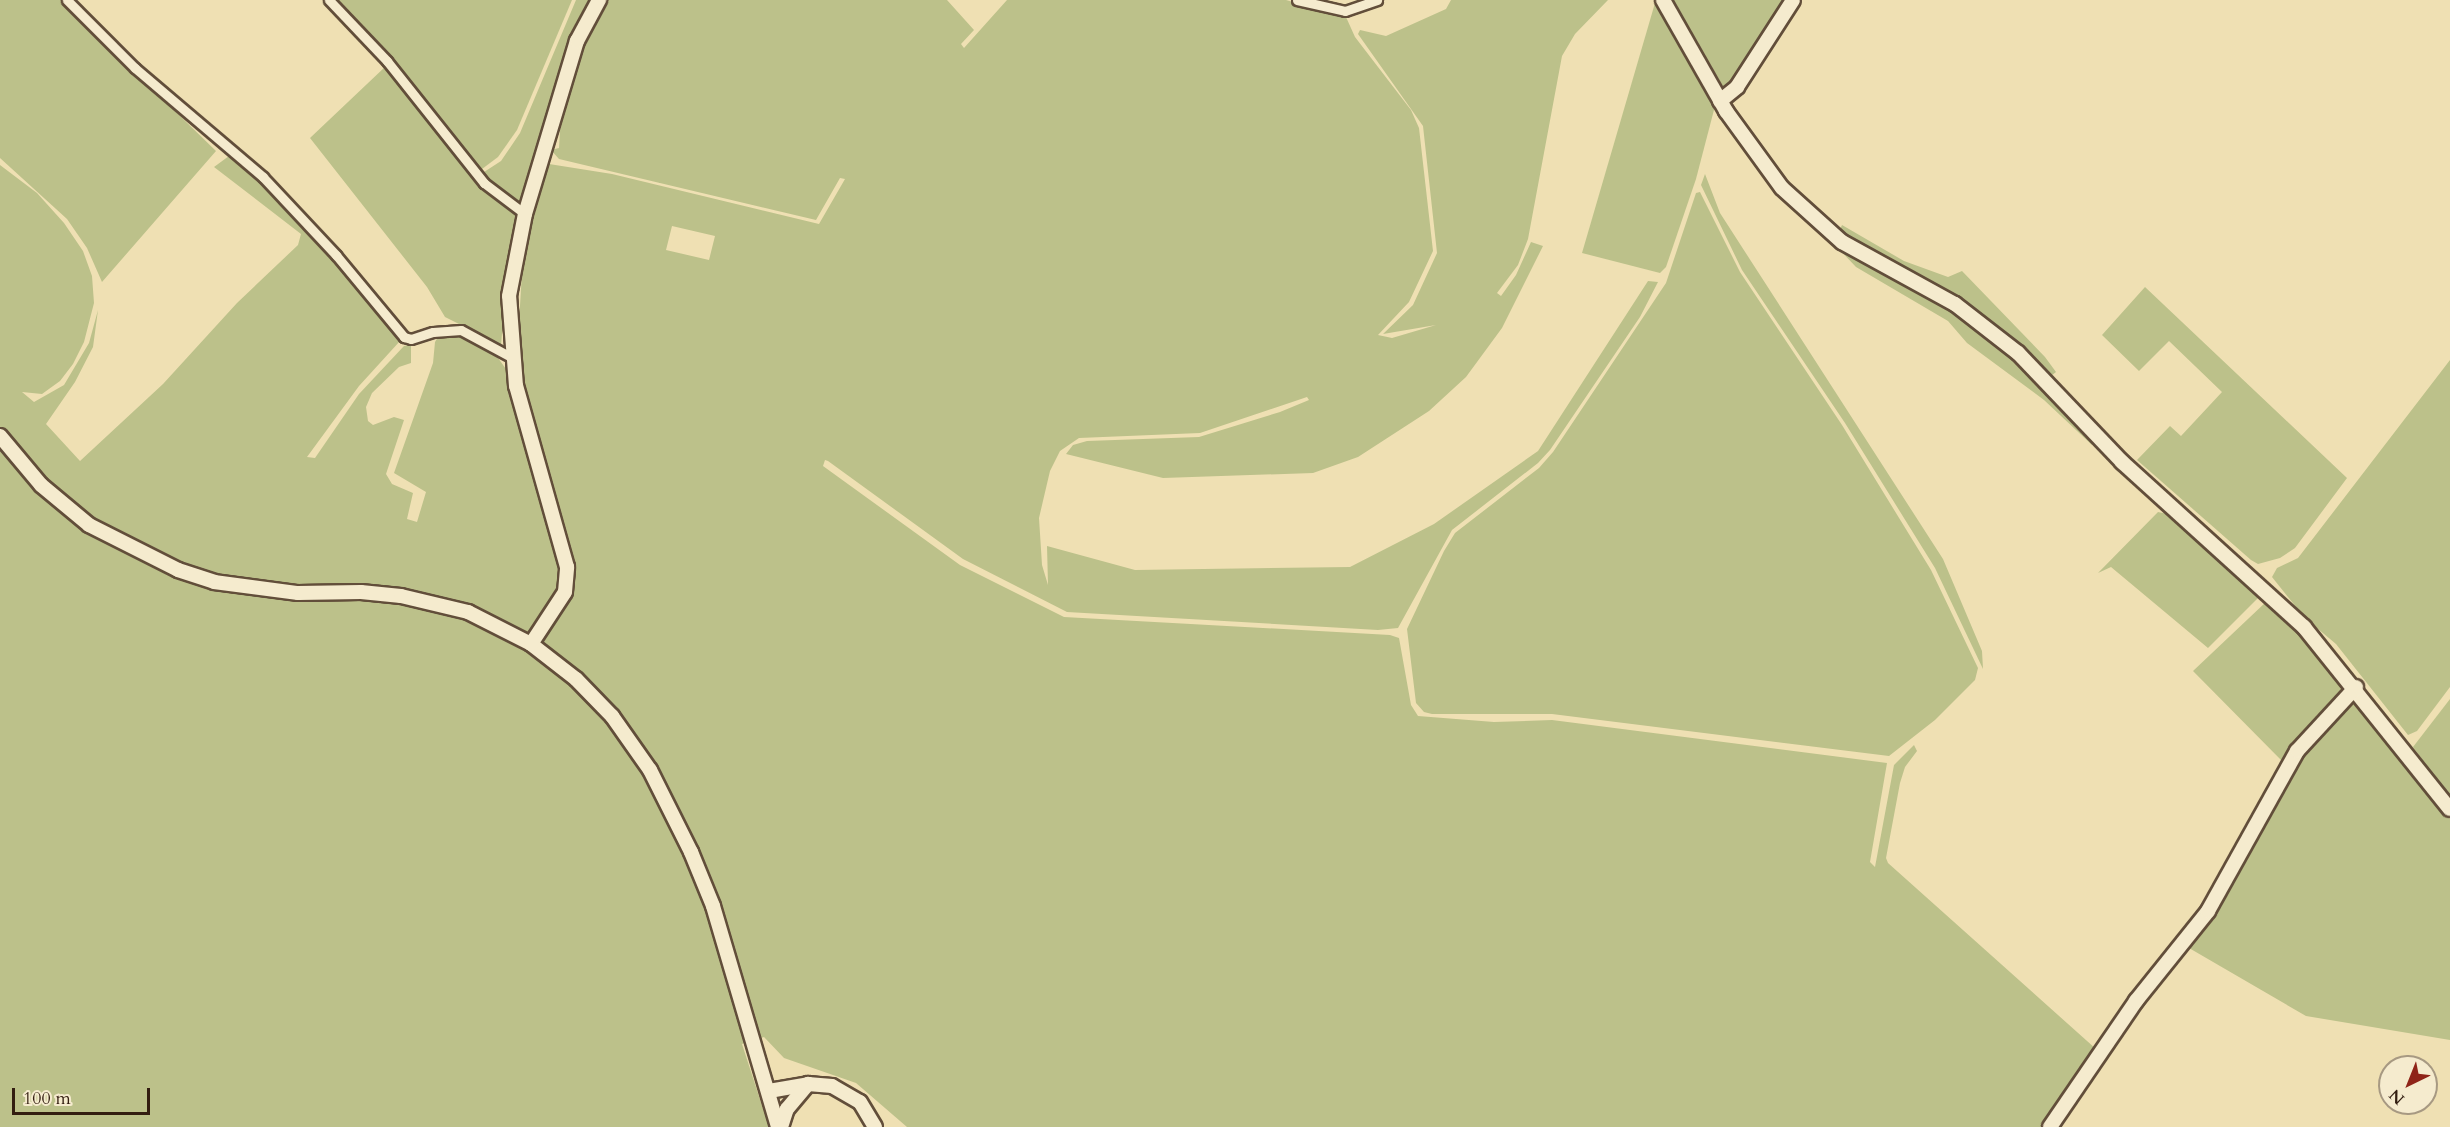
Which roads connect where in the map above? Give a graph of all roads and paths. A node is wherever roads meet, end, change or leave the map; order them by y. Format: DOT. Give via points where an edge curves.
graph roads {
  1 [pos="66,0"];
  2 [pos="328,0"];
  3 [pos="599,0"];
  4 [pos="1297,0"];
  5 [pos="1377,0"];
  6 [pos="1663,0"];
  7 [pos="1793,0"];
  8 [pos="1720,101"];
  9 [pos="525,214"];
  10 [pos="511,357"];
  11 [pos="0,436"];
  12 [pos="531,644"];
  13 [pos="2356,687"];
  14 [pos="2450,809"];
  15 [pos="808,1084"];
  16 [pos="769,1091"];
  17 [pos="779,1127"];
  18 [pos="876,1127"];
  19 [pos="2050,1127"];
  1 -- 10 [label="street" via="161,92 263,177 336,255 404,337 460,330"];
  2 -- 9 [label="street" via="387,61 484,183"];
  3 -- 9 [label="street" via="577,41"];
  4 -- 5 [label="street" via="1345,11"];
  6 -- 8 [label="street"];
  7 -- 8 [label="street" via="1737,87"];
  8 -- 13 [label="street" via="1757,157 1800,206 1850,247 1955,304 2018,353 2122,462 2270,593"];
  9 -- 10 [label="street" via="510,296"];
  10 -- 12 [label="street" via="567,567 564,595"];
  11 -- 12 [label="street" via="41,485 89,525 178,570 214,582 288,591 400,596 468,612"];
  12 -- 16 [label="street" via="597,698 650,770 692,852 713,906"];
  13 -- 14 [label="street"];
  13 -- 19 [label="street" via="2297,751 2208,911 2136,1001"];
  15 -- 16 [label="street"];
  15 -- 17 [label="street" via="787,1109"];
  15 -- 18 [label="street" via="821,1083 849,1094 866,1109"];
  16 -- 17 [label="street"];
}
